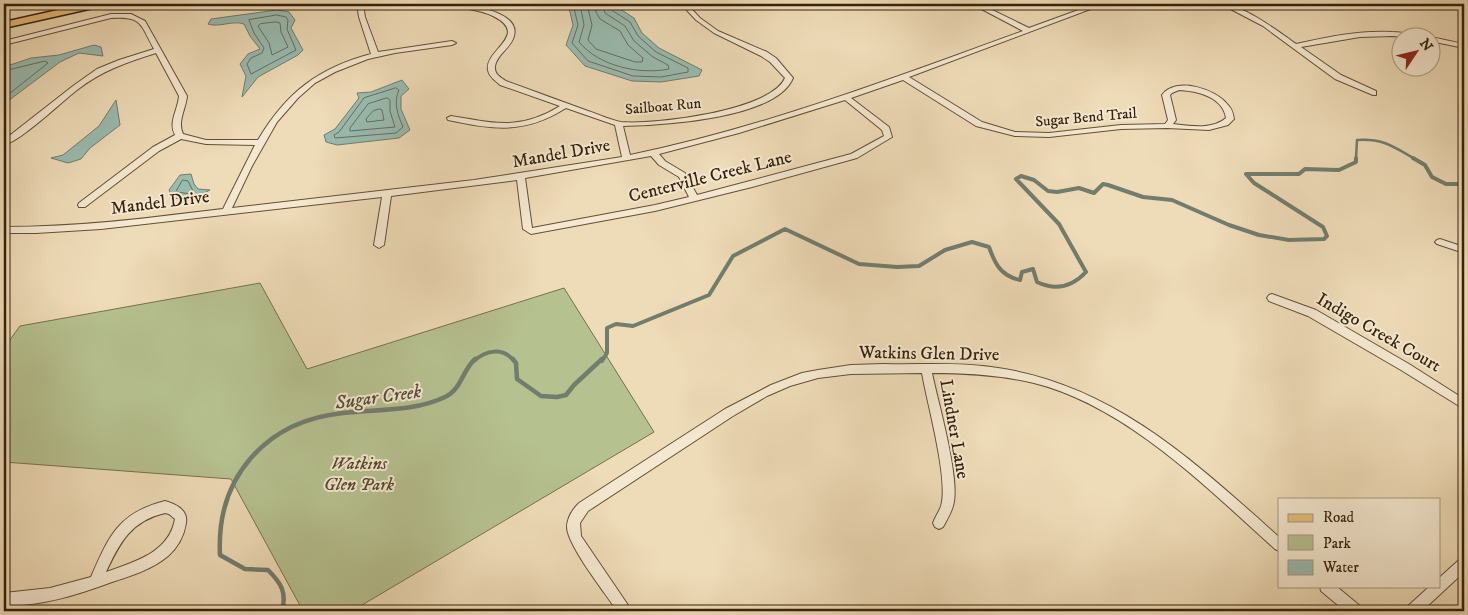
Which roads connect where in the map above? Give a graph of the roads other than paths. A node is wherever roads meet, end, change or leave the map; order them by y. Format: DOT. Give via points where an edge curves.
graph roads {
  1 [pos="98,4"];
  2 [pos="360,4"];
  3 [pos="454,4"];
  4 [pos="684,4"];
  5 [pos="975,4"];
  6 [pos="1099,4"];
  7 [pos="1224,4"];
  8 [pos="4,25"];
  9 [pos="1027,30"];
  10 [pos="1390,33"];
  11 [pos="1440,41"];
  12 [pos="4,43"];
  13 [pos="452,43"];
  14 [pos="1295,46"];
  15 [pos="1464,46"];
  16 [pos="159,50"];
  17 [pos="375,55"];
  18 [pos="902,76"];
  19 [pos="1373,93"];
  20 [pos="846,97"];
  21 [pos="566,105"];
  22 [pos="451,118"];
  23 [pos="619,124"];
  24 [pos="1167,126"];
  25 [pos="180,136"];
  26 [pos="4,143"];
  27 [pos="262,143"];
  28 [pos="654,152"];
  29 [pos="626,158"];
  30 [pos="521,177"];
  31 [pos="386,194"];
  32 [pos="694,198"];
  33 [pos="82,205"];
  34 [pos="226,211"];
  35 [pos="4,230"];
  36 [pos="1440,242"];
  37 [pos="379,245"];
  38 [pos="1464,250"];
  39 [pos="1272,298"];
  40 [pos="926,369"];
  41 [pos="1464,404"];
  42 [pos="939,523"];
  43 [pos="1278,544"];
  44 [pos="1464,564"];
  45 [pos="95,582"];
  46 [pos="1440,586"];
  47 [pos="1328,588"];
  48 [pos="1438,588"];
  49 [pos="4,600"];
  50 [pos="625,611"];
  51 [pos="1355,611"];
  52 [pos="1413,611"];
  1 -- 8 [label="main road"];
  2 -- 17 [label="street"];
  3 -- 21 [label="street, Sailboat Run" via="494,13 510,28 510,38 491,68 494,76 503,83"];
  4 -- 23 [label="street, Sailboat Run" via="716,32 773,60 789,78 786,85 771,97 739,109 704,117"];
  5 -- 9 [label="street"];
  6 -- 9 [label="street, Mandel Drive"];
  7 -- 14 [label="street" via="1256,19"];
  9 -- 18 [label="street, Mandel Drive"];
  10 -- 14 [label="street" via="1373,32"];
  11 -- 15 [label="street"];
  12 -- 16 [label="street" via="101,18 129,15 142,20"];
  13 -- 17 [label="street"];
  14 -- 19 [label="street" via="1338,77"];
  16 -- 25 [label="street" via="183,96 176,128"];
  16 -- 26 [label="street" via="117,63 98,73"];
  17 -- 27 [label="street" via="341,67 309,84 294,96"];
  18 -- 20 [label="street, Mandel Drive"];
  18 -- 24 [label="street, Sugar Bend Trail" via="970,119 1007,133 1049,135 1121,127"];
  20 -- 28 [label="street, Mandel Drive" via="743,130"];
  20 -- 32 [label="street, Centerville Creek Lane" via="886,129 888,137 854,156"];
  21 -- 22 [label="street" via="532,124 514,126"];
  21 -- 23 [label="street, Sailboat Run"];
  23 -- 29 [label="street"];
  24 -- 24 [label="street, Sugar Bend Trail" via="1215,127 1228,123 1231,116 1225,106 1209,95 1179,88 1166,95 1172,120"];
  25 -- 27 [label="street" via="206,142"];
  25 -- 33 [label="street" via="156,149"];
  27 -- 34 [label="street"];
  28 -- 29 [label="street, Mandel Drive"];
  28 -- 32 [label="street" via="662,163 682,174"];
  29 -- 30 [label="street, Mandel Drive"];
  30 -- 31 [label="street, Mandel Drive"];
  30 -- 32 [label="street, Centerville Creek Lane" via="528,229 531,230 586,222"];
  31 -- 34 [label="street, Mandel Drive"];
  31 -- 37 [label="street"];
  34 -- 35 [label="street, Mandel Drive" via="81,227"];
  36 -- 38 [label="street"];
  39 -- 41 [label="street, Indigo Creek Court" via="1312,313"];
  40 -- 42 [label="street, Lindner Lane" via="949,492"];
  40 -- 43 [label="street, Watkins Glen Drive" via="993,371 1022,376 1103,405 1176,454"];
  40 -- 50 [label="street, Watkins Glen Drive" via="846,369 784,384 717,421 588,503 578,512 573,528 576,539"];
  44 -- 46 [label="street"];
  45 -- 45 [label="street" via="132,569 162,552 178,536 181,526 179,513 173,508 151,509 131,520 117,538"];
  45 -- 49 [label="street" via="36,599"];
  47 -- 51 [label="street"];
  48 -- 52 [label="street"];
}
